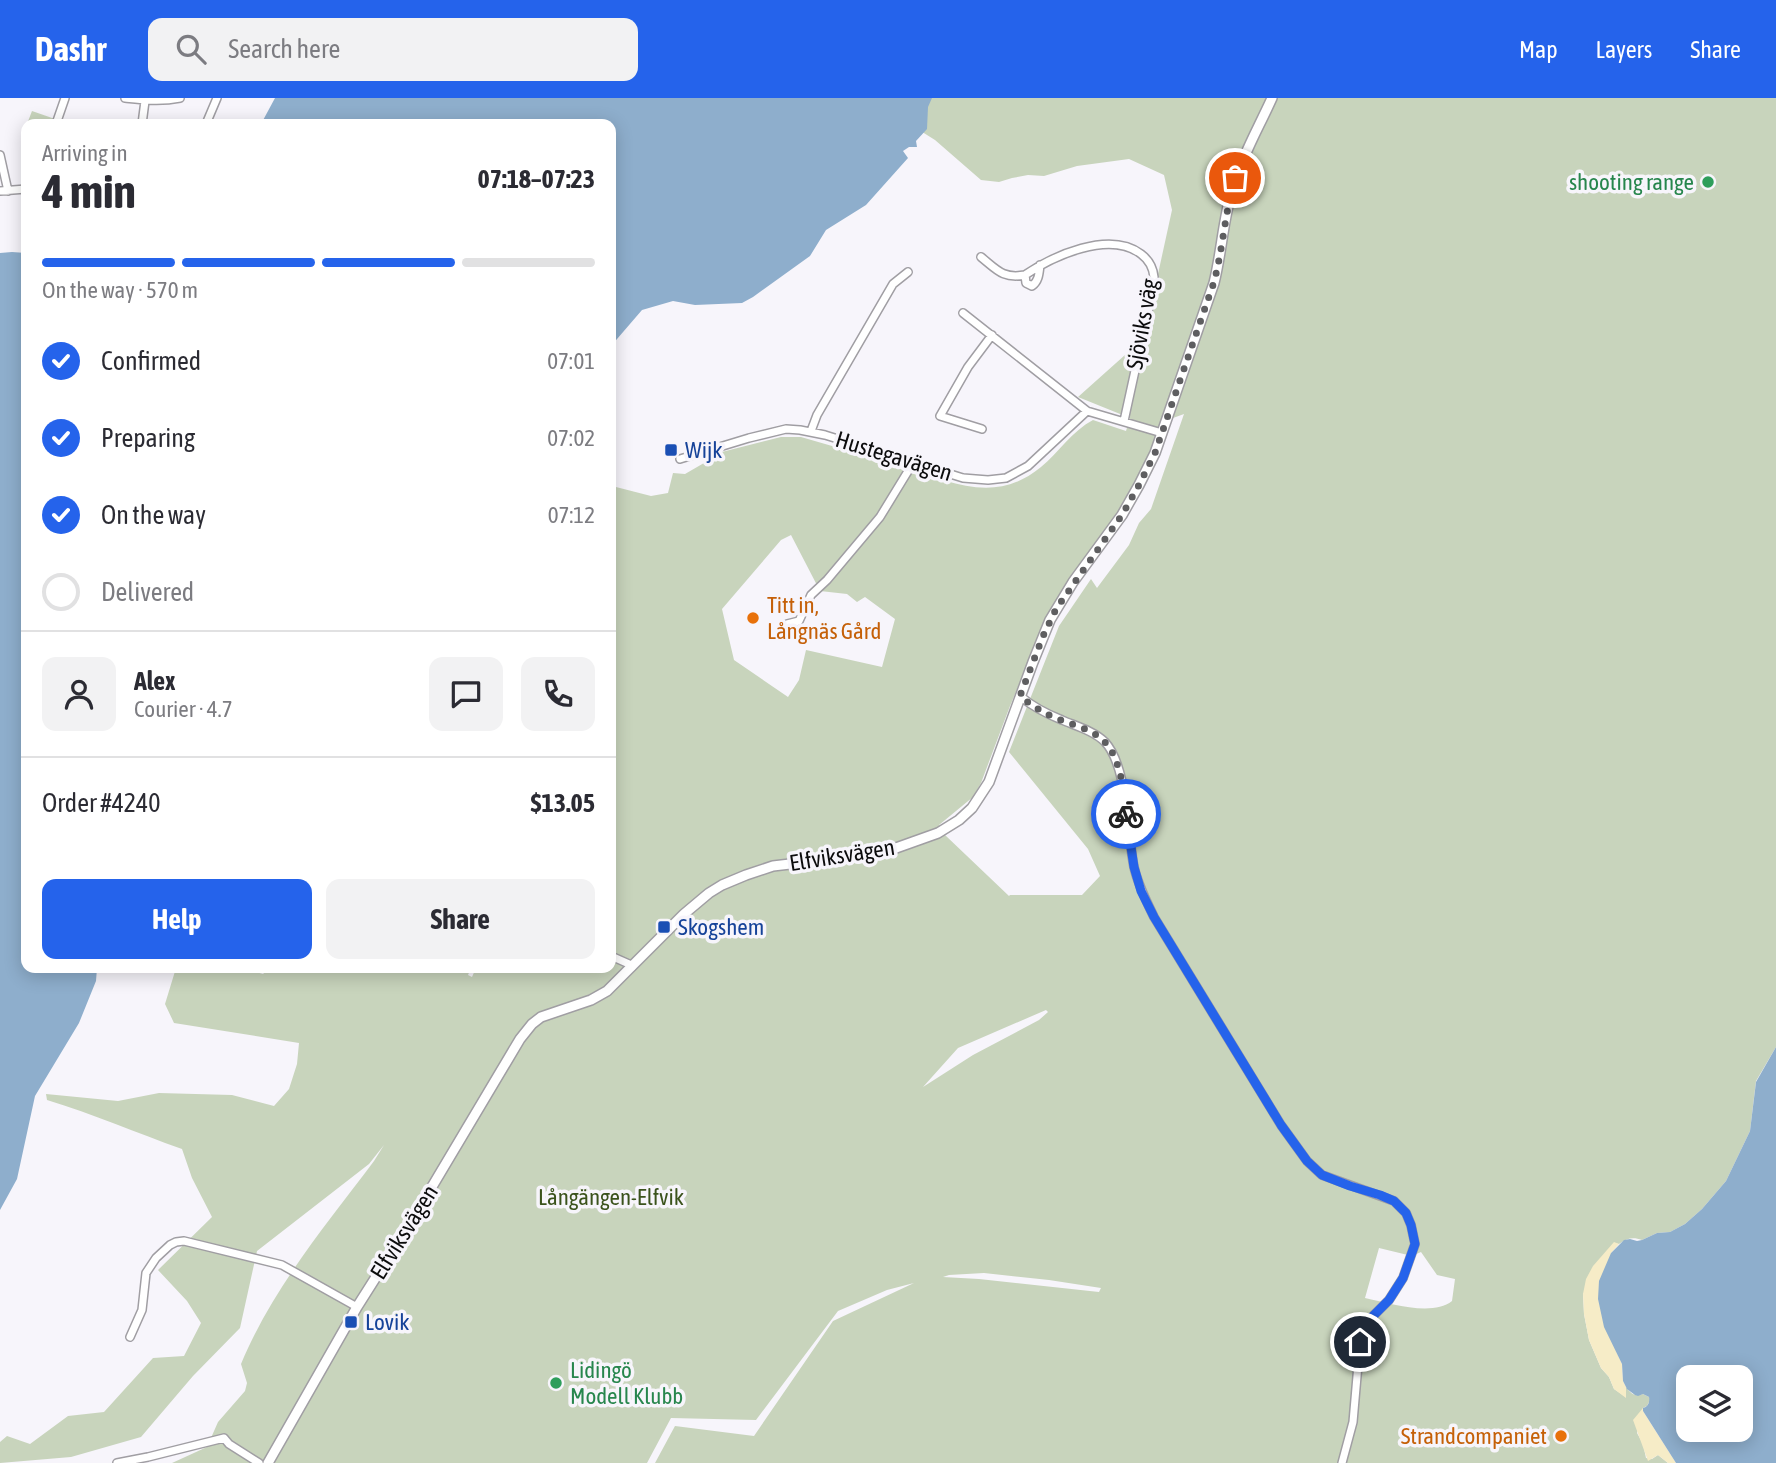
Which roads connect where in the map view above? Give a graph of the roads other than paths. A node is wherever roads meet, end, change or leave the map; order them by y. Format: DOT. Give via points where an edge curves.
graph roads {
  1 [pos="65,98"];
  2 [pos="125,98"];
  3 [pos="180,98"];
  4 [pos="217,98"];
  5 [pos="1272,98"];
  6 [pos="145,101"];
  7 [pos="58,119"];
  8 [pos="143,119"];
  9 [pos="208,119"];
  10 [pos="0,155"];
  11 [pos="4,191"];
  12 [pos="981,257"];
  13 [pos="1040,265"];
  14 [pos="908,272"];
  15 [pos="1025,275"];
  16 [pos="963,313"];
  17 [pos="992,335"];
  18 [pos="1087,411"];
  19 [pos="1124,421"];
  20 [pos="982,429"];
  21 [pos="811,431"];
  22 [pos="1162,433"];
  23 [pos="680,459"];
  24 [pos="913,463"];
  25 [pos="787,624"];
  26 [pos="1020,696"];
  27 [pos="616,958"];
  28 [pos="632,967"];
  29 [pos="357,1307"];
  30 [pos="131,1337"];
  31 [pos="117,1463"];
  32 [pos="259,1463"];
  33 [pos="268,1463"];
  34 [pos="1342,1463"];
  1 -- 7 [label="street"];
  2 -- 6 [label="street"];
  3 -- 6 [label="street"];
  4 -- 9 [label="street"];
  5 -- 22 [label="street, Elfviksvägen" via="1235,178 1214,282"];
  6 -- 8 [label="street"];
  10 -- 11 [label="street"];
  12 -- 15 [label="street" via="1001,274"];
  13 -- 15 [label="street, Sjöviks väg"];
  13 -- 15 [label="street, Sjöviks väg" via="1032,286"];
  13 -- 19 [label="street, Sjöviks väg" via="1101,245 1130,248 1150,261 1152,293"];
  14 -- 21 [label="street" via="893,284"];
  16 -- 17 [label="street"];
  17 -- 18 [label="street"];
  17 -- 20 [label="street" via="940,416"];
  18 -- 19 [label="street"];
  18 -- 24 [label="street, Hustegavägen" via="1028,466 1006,478 963,478"];
  19 -- 22 [label="street"];
  21 -- 23 [label="street, Hustegavägen" via="786,429"];
  21 -- 24 [label="street, Hustegavägen"];
  22 -- 26 [label="street, Elfviksvägen" via="1131,499 1050,620"];
  24 -- 25 [label="street" via="880,517 811,595 799,621"];
  26 -- 28 [label="street, Elfviksvägen" via="984,792 948,828 871,854 783,865 722,885 697,903"];
  26 -- 34 [label="street" via="1035,708 1098,736 1109,747 1118,766 1141,891 1307,1161 1322,1175 1394,1201 1406,1213 1415,1244 1403,1278 1371,1318 1360,1342 1353,1422"];
  27 -- 28 [label="street"];
  28 -- 29 [label="street, Elfviksvägen" via="600,996 541,1017 526,1031"];
  29 -- 30 [label="street" via="282,1265 176,1242 146,1273 142,1310"];
  29 -- 33 [label="street, Elfviksvägen"];
  31 -- 32 [label="street" via="223,1438"];
}
